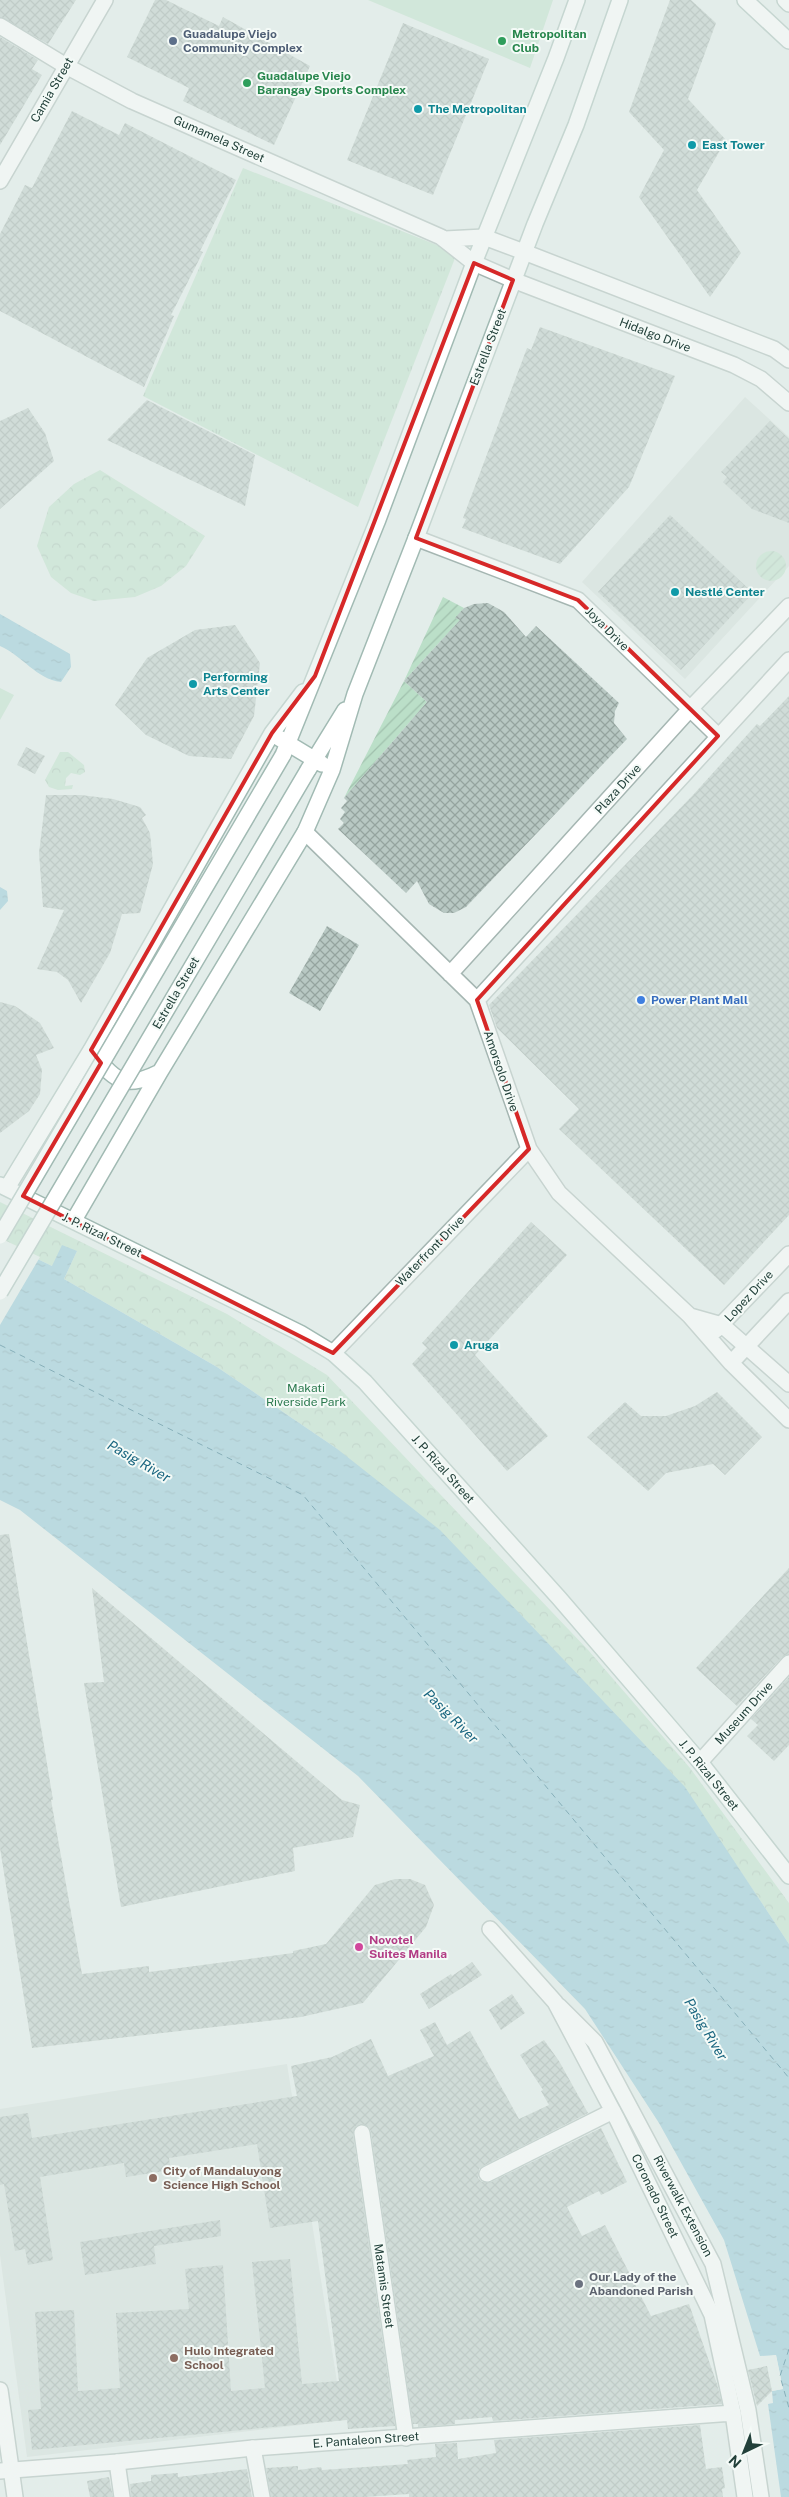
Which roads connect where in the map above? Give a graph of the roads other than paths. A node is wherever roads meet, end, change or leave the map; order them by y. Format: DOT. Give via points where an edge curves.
graph roads {
  1 [pos="105,0"];
  2 [pos="577,0"];
  3 [pos="620,0"];
  4 [pos="745,0"];
  5 [pos="784,0"];
  6 [pos="789,4"];
  7 [pos="0,26"];
  8 [pos="789,41"];
  9 [pos="66,66"];
  10 [pos="0,181"];
  11 [pos="484,237"];
  12 [pos="446,239"];
  13 [pos="524,252"];
  14 [pos="474,263"];
  15 [pos="513,280"];
  16 [pos="789,360"];
  17 [pos="789,403"];
  18 [pos="416,538"];
  19 [pos="789,606"];
  20 [pos="789,660"];
  21 [pos="316,676"];
  22 [pos="354,694"];
  23 [pos="690,710"];
  24 [pos="272,733"];
  25 [pos="718,736"];
  26 [pos="286,749"];
  27 [pos="311,764"];
  28 [pos="332,770"];
  29 [pos="305,832"];
  30 [pos="450,974"];
  31 [pos="477,1000"];
  32 [pos="91,1050"];
  33 [pos="160,1072"];
  34 [pos="529,1149"];
  35 [pos="4,1187"];
  36 [pos="74,1220"];
  37 [pos="0,1236"];
  38 [pos="789,1254"];
  39 [pos="0,1292"];
  40 [pos="789,1302"];
  41 [pos="690,1316"];
  42 [pos="722,1325"];
  43 [pos="708,1338"];
  44 [pos="748,1346"];
  45 [pos="333,1353"];
  46 [pos="731,1363"];
  47 [pos="789,1384"];
  48 [pos="789,1420"];
  49 [pos="789,1663"];
  50 [pos="700,1762"];
  51 [pos="789,1876"];
  52 [pos="490,1929"];
  53 [pos="555,2002"];
  54 [pos="613,2111"];
  55 [pos="362,2133"];
  56 [pos="487,2174"];
  57 [pos="0,2390"];
  58 [pos="733,2413"];
  59 [pos="406,2438"];
  60 [pos="253,2448"];
  61 [pos="117,2462"];
  62 [pos="6,2471"];
  63 [pos="16,2497"];
  64 [pos="122,2497"];
  65 [pos="262,2497"];
  66 [pos="745,2497"];
  67 [pos="761,2497"];
  1 -- 9 [label="street, Camia Street"];
  2 -- 11 [label="street"];
  3 -- 13 [label="street, Estrella Street" via="576,125"];
  4 -- 8 [label="street"];
  5 -- 6 [label="street"];
  7 -- 9 [label="street, Gumamela Street"];
  9 -- 10 [label="street, Camia Street"];
  9 -- 12 [label="street, Gumamela Street" via="132,101"];
  11 -- 12 [label="street, Gumamela Street"];
  11 -- 13 [label="street, Gumamela Street"];
  11 -- 14 [label="street"];
  12 -- 14 [label="street, Gumamela Street"];
  13 -- 15 [label="street, Estrella Street"];
  13 -- 16 [label="street" via="774,349"];
  14 -- 15 [label="street, Gumamela Street"];
  14 -- 21 [label="street"];
  15 -- 17 [label="street, Hidalgo Drive" via="734,365 761,379"];
  15 -- 18 [label="street, Estrella Street"];
  18 -- 22 [label="street, Estrella Street"];
  18 -- 23 [label="street, Joya Drive" via="578,600"];
  19 -- 23 [label="street, Plaza Drive"];
  20 -- 25 [label="street"];
  21 -- 24 [label="street"];
  21 -- 26 [label="street"];
  22 -- 27 [label="street, Estrella Street"];
  22 -- 28 [label="street, Estrella Street"];
  23 -- 25 [label="street, Joya Drive"];
  23 -- 30 [label="street, Plaza Drive"];
  24 -- 26 [label="street"];
  24 -- 32 [label="street"];
  25 -- 31 [label="street"];
  26 -- 27 [label="street"];
  26 -- 37 [label="street, bridge"];
  27 -- 28 [label="street"];
  27 -- 39 [label="street, Estrella Street, bridge"];
  28 -- 29 [label="street, Estrella Street"];
  29 -- 30 [label="street, Amorsolo Drive"];
  29 -- 33 [label="street, Estrella Street"];
  30 -- 31 [label="street, Amorsolo Drive"];
  31 -- 34 [label="street, Amorsolo Drive"];
  32 -- 33 [label="street" via="113,1076 129,1082"];
  32 -- 35 [label="street"];
  33 -- 36 [label="street, Estrella Street"];
  34 -- 41 [label="street, Amorsolo Drive" via="559,1193"];
  34 -- 45 [label="street, Waterfront Drive"];
  35 -- 36 [label="street, J. P. Rizal Street"];
  36 -- 45 [label="street, J. P. Rizal Street" via="300,1333"];
  38 -- 42 [label="street, Lopez Drive"];
  40 -- 44 [label="street"];
  41 -- 42 [label="street, Amorsolo Drive"];
  41 -- 43 [label="street, Amorsolo Drive"];
  42 -- 43 [label="street, Lopez Drive"];
  42 -- 44 [label="street, Amorsolo Drive"];
  43 -- 46 [label="street, Amorsolo Drive"];
  44 -- 46 [label="street"];
  44 -- 47 [label="street, Amorsolo Drive"];
  45 -- 50 [label="street, J. P. Rizal Street" via="365,1382 552,1590"];
  46 -- 48 [label="street, Amorsolo Drive"];
  49 -- 50 [label="street, Museum Drive"];
  50 -- 51 [label="street, J. P. Rizal Street"];
  52 -- 53 [label="street, Coronado Street"];
  53 -- 54 [label="street, Coronado Street"];
  53 -- 67 [label="street, Riverwalk Extension" via="595,2042 713,2264 748,2410"];
  54 -- 56 [label="street"];
  54 -- 58 [label="street, Coronado Street" via="712,2315"];
  55 -- 59 [label="street, Matamis Street"];
  57 -- 62 [label="street"];
  58 -- 59 [label="street, E. Pantaleon Street"];
  58 -- 66 [label="street, Coronado Street"];
  59 -- 60 [label="street, E. Pantaleon Street"];
  60 -- 61 [label="street, E. Pantaleon Street"];
  60 -- 65 [label="street"];
  61 -- 62 [label="street, E. Pantaleon Street"];
  61 -- 64 [label="street"];
  62 -- 63 [label="street"];
}
